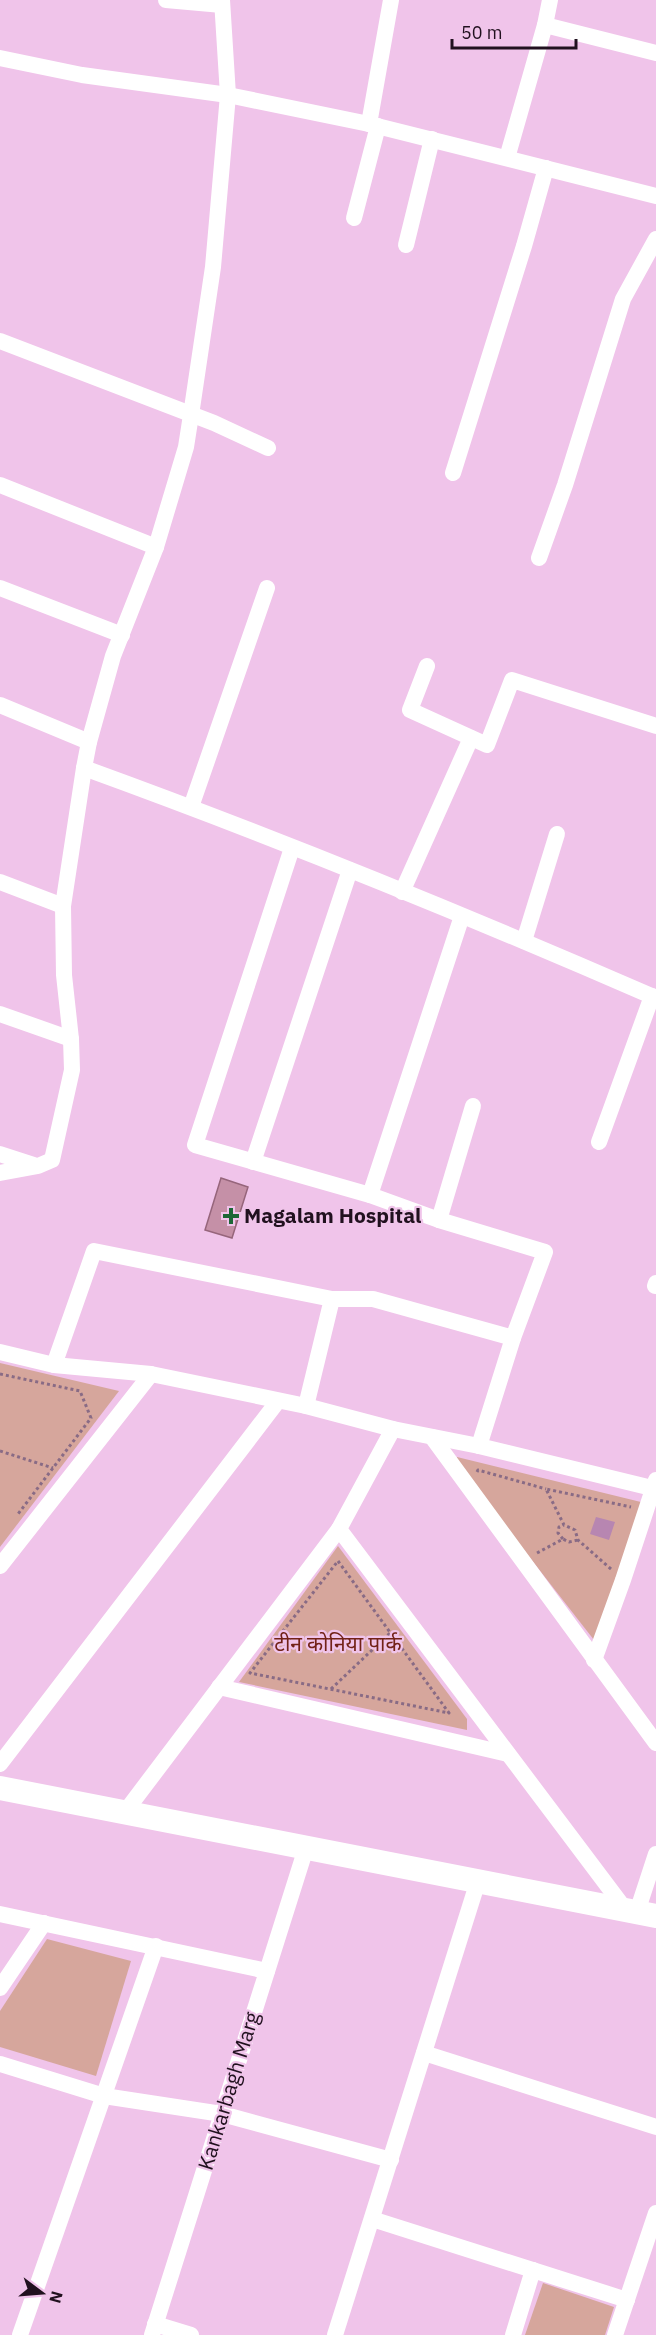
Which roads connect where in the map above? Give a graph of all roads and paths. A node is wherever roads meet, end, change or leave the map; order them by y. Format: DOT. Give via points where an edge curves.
graph roads {
  1 [pos="166,0"];
  2 [pos="391,0"];
  3 [pos="550,0"];
  4 [pos="222,3"];
  5 [pos="545,25"];
  6 [pos="656,53"];
  7 [pos="0,58"];
  8 [pos="228,96"];
  9 [pos="374,125"];
  10 [pos="432,139"];
  11 [pos="507,158"];
  12 [pos="546,168"];
  13 [pos="656,196"];
  14 [pos="354,218"];
  15 [pos="656,239"];
  16 [pos="406,245"];
  17 [pos="0,341"];
  18 [pos="191,415"];
  19 [pos="268,448"];
  20 [pos="453,473"];
  21 [pos="0,485"];
  22 [pos="156,547"];
  23 [pos="539,558"];
  24 [pos="0,588"];
  25 [pos="267,588"];
  26 [pos="122,635"];
  27 [pos="427,666"];
  28 [pos="0,705"];
  29 [pos="656,726"];
  30 [pos="471,738"];
  31 [pos="89,742"];
  32 [pos="84,768"];
  33 [pos="191,807"];
  34 [pos="557,834"];
  35 [pos="292,848"];
  36 [pos="351,870"];
  37 [pos="0,882"];
  38 [pos="402,892"];
  39 [pos="63,906"];
  40 [pos="462,916"];
  41 [pos="524,941"];
  42 [pos="654,997"];
  43 [pos="0,1014"];
  44 [pos="71,1039"];
  45 [pos="473,1106"];
  46 [pos="600,1142"];
  47 [pos="0,1154"];
  48 [pos="253,1162"];
  49 [pos="38,1166"];
  50 [pos="0,1173"];
  51 [pos="370,1195"];
  52 [pos="440,1220"];
  53 [pos="332,1299"];
  54 [pos="513,1338"];
  55 [pos="0,1352"];
  56 [pos="54,1365"];
  57 [pos="0,1374"];
  58 [pos="151,1374"];
  59 [pos="278,1401"];
  60 [pos="306,1406"];
  61 [pos="393,1429"];
  62 [pos="432,1437"];
  63 [pos="479,1446"];
  64 [pos="0,1450"];
  65 [pos="53,1468"];
  66 [pos="483,1480"];
  67 [pos="655,1485"];
  68 [pos="546,1489"];
  69 [pos="635,1508"];
  70 [pos="13,1520"];
  71 [pos="564,1525"];
  72 [pos="339,1529"];
  73 [pos="563,1539"];
  74 [pos="578,1540"];
  75 [pos="615,1559"];
  76 [pos="543,1562"];
  77 [pos="0,1566"];
  78 [pos="617,1575"];
  79 [pos="390,1633"];
  80 [pos="594,1660"];
  81 [pos="219,1687"];
  82 [pos="331,1689"];
  83 [pos="656,1743"];
  84 [pos="508,1754"];
  85 [pos="0,1764"];
  86 [pos="0,1788"];
  87 [pos="125,1812"];
  88 [pos="306,1848"];
  89 [pos="656,1854"];
  90 [pos="478,1881"];
  91 [pos="639,1912"];
  92 [pos="0,1914"];
  93 [pos="44,1923"];
  94 [pos="156,1946"];
  95 [pos="267,1971"];
  96 [pos="0,1988"];
  97 [pos="424,2053"];
  98 [pos="0,2064"];
  99 [pos="104,2097"];
  100 [pos="222,2115"];
  101 [pos="656,2127"];
  102 [pos="391,2160"];
  103 [pos="656,2213"];
  104 [pos="372,2219"];
  105 [pos="533,2270"];
  106 [pos="627,2300"];
  107 [pos="154,2330"];
  108 [pos="20,2335"];
  109 [pos="191,2335"];
  110 [pos="335,2335"];
  111 [pos="513,2335"];
  112 [pos="615,2335"];
  1 -- 4 [label="street"];
  2 -- 9 [label="street"];
  3 -- 5 [label="street"];
  4 -- 8 [label="street"];
  5 -- 6 [label="street"];
  5 -- 11 [label="street"];
  7 -- 8 [label="street" via="82,75"];
  8 -- 9 [label="street"];
  8 -- 18 [label="street" via="213,267"];
  9 -- 10 [label="street"];
  9 -- 14 [label="street"];
  10 -- 11 [label="street"];
  10 -- 16 [label="street"];
  11 -- 12 [label="street"];
  12 -- 13 [label="street"];
  12 -- 20 [label="street"];
  15 -- 23 [label="street" via="623,299"];
  17 -- 18 [label="street"];
  18 -- 19 [label="street"];
  18 -- 22 [label="street" via="186,447"];
  21 -- 22 [label="street"];
  22 -- 26 [label="street"];
  24 -- 26 [label="street"];
  25 -- 33 [label="street"];
  26 -- 31 [label="street"];
  27 -- 30 [label="street" via="410,710"];
  28 -- 31 [label="street"];
  29 -- 30 [label="street" via="512,680 487,745"];
  30 -- 38 [label="street"];
  31 -- 32 [label="street"];
  32 -- 33 [label="street"];
  32 -- 39 [label="street"];
  33 -- 35 [label="street"];
  34 -- 41 [label="street"];
  35 -- 36 [label="street"];
  35 -- 48 [label="street" via="195,1145"];
  36 -- 38 [label="street"];
  36 -- 48 [label="street"];
  37 -- 39 [label="street"];
  38 -- 40 [label="street"];
  39 -- 44 [label="street" via="64,975"];
  40 -- 41 [label="street"];
  40 -- 51 [label="street"];
  41 -- 42 [label="street"];
  42 -- 46 [label="street"];
  43 -- 44 [label="street"];
  44 -- 49 [label="street" via="72,1070 52,1160"];
  45 -- 52 [label="street"];
  47 -- 49 [label="street"];
  48 -- 51 [label="street"];
  49 -- 50 [label="street"];
  51 -- 52 [label="street"];
  52 -- 54 [label="street" via="545,1252"];
  53 -- 54 [label="street" via="373,1299"];
  53 -- 56 [label="street" via="94,1251"];
  53 -- 60 [label="street"];
  54 -- 63 [label="street"];
  55 -- 56 [label="street"];
  56 -- 58 [label="street"];
  57 -- 65 [label="path" via="80,1391 91,1418"];
  58 -- 59 [label="street"];
  58 -- 77 [label="street"];
  59 -- 60 [label="street"];
  59 -- 85 [label="street"];
  60 -- 61 [label="street"];
  61 -- 62 [label="street"];
  61 -- 72 [label="street"];
  62 -- 63 [label="street"];
  62 -- 80 [label="street"];
  63 -- 67 [label="street"];
  64 -- 65 [label="path"];
  65 -- 70 [label="path"];
  66 -- 68 [label="path" via="478,1470"];
  67 -- 78 [label="street"];
  68 -- 69 [label="path"];
  68 -- 71 [label="path"];
  71 -- 73 [label="path" via="558,1533"];
  71 -- 74 [label="path" via="575,1530"];
  72 -- 81 [label="street"];
  72 -- 84 [label="street"];
  73 -- 74 [label="path"];
  73 -- 76 [label="path" via="537,1553"];
  74 -- 78 [label="path"];
  75 -- 78 [label="path"];
  78 -- 80 [label="street"];
  79 -- 82 [label="path"];
  79 -- 82 [label="path" via="449,1713"];
  79 -- 82 [label="path" via="338,1561 250,1673"];
  80 -- 83 [label="street"];
  81 -- 84 [label="street"];
  81 -- 87 [label="street"];
  84 -- 91 [label="street"];
  86 -- 87 [label="street"];
  87 -- 88 [label="street"];
  88 -- 90 [label="street"];
  88 -- 95 [label="street, Kankarbagh Marg"];
  89 -- 91 [label="street"];
  90 -- 91 [label="street"];
  90 -- 97 [label="street"];
  92 -- 93 [label="street"];
  93 -- 94 [label="street"];
  93 -- 96 [label="street"];
  94 -- 95 [label="street"];
  94 -- 99 [label="street"];
  95 -- 100 [label="street, Kankarbagh Marg"];
  97 -- 101 [label="street"];
  97 -- 102 [label="street"];
  98 -- 99 [label="street"];
  99 -- 100 [label="street"];
  99 -- 108 [label="street"];
  100 -- 102 [label="street"];
  100 -- 107 [label="street, Kankarbagh Marg"];
  102 -- 104 [label="street"];
  103 -- 106 [label="street"];
  104 -- 105 [label="street"];
  104 -- 110 [label="street"];
  105 -- 106 [label="street"];
  105 -- 111 [label="street"];
  106 -- 112 [label="street"];
  107 -- 109 [label="street"];
}
